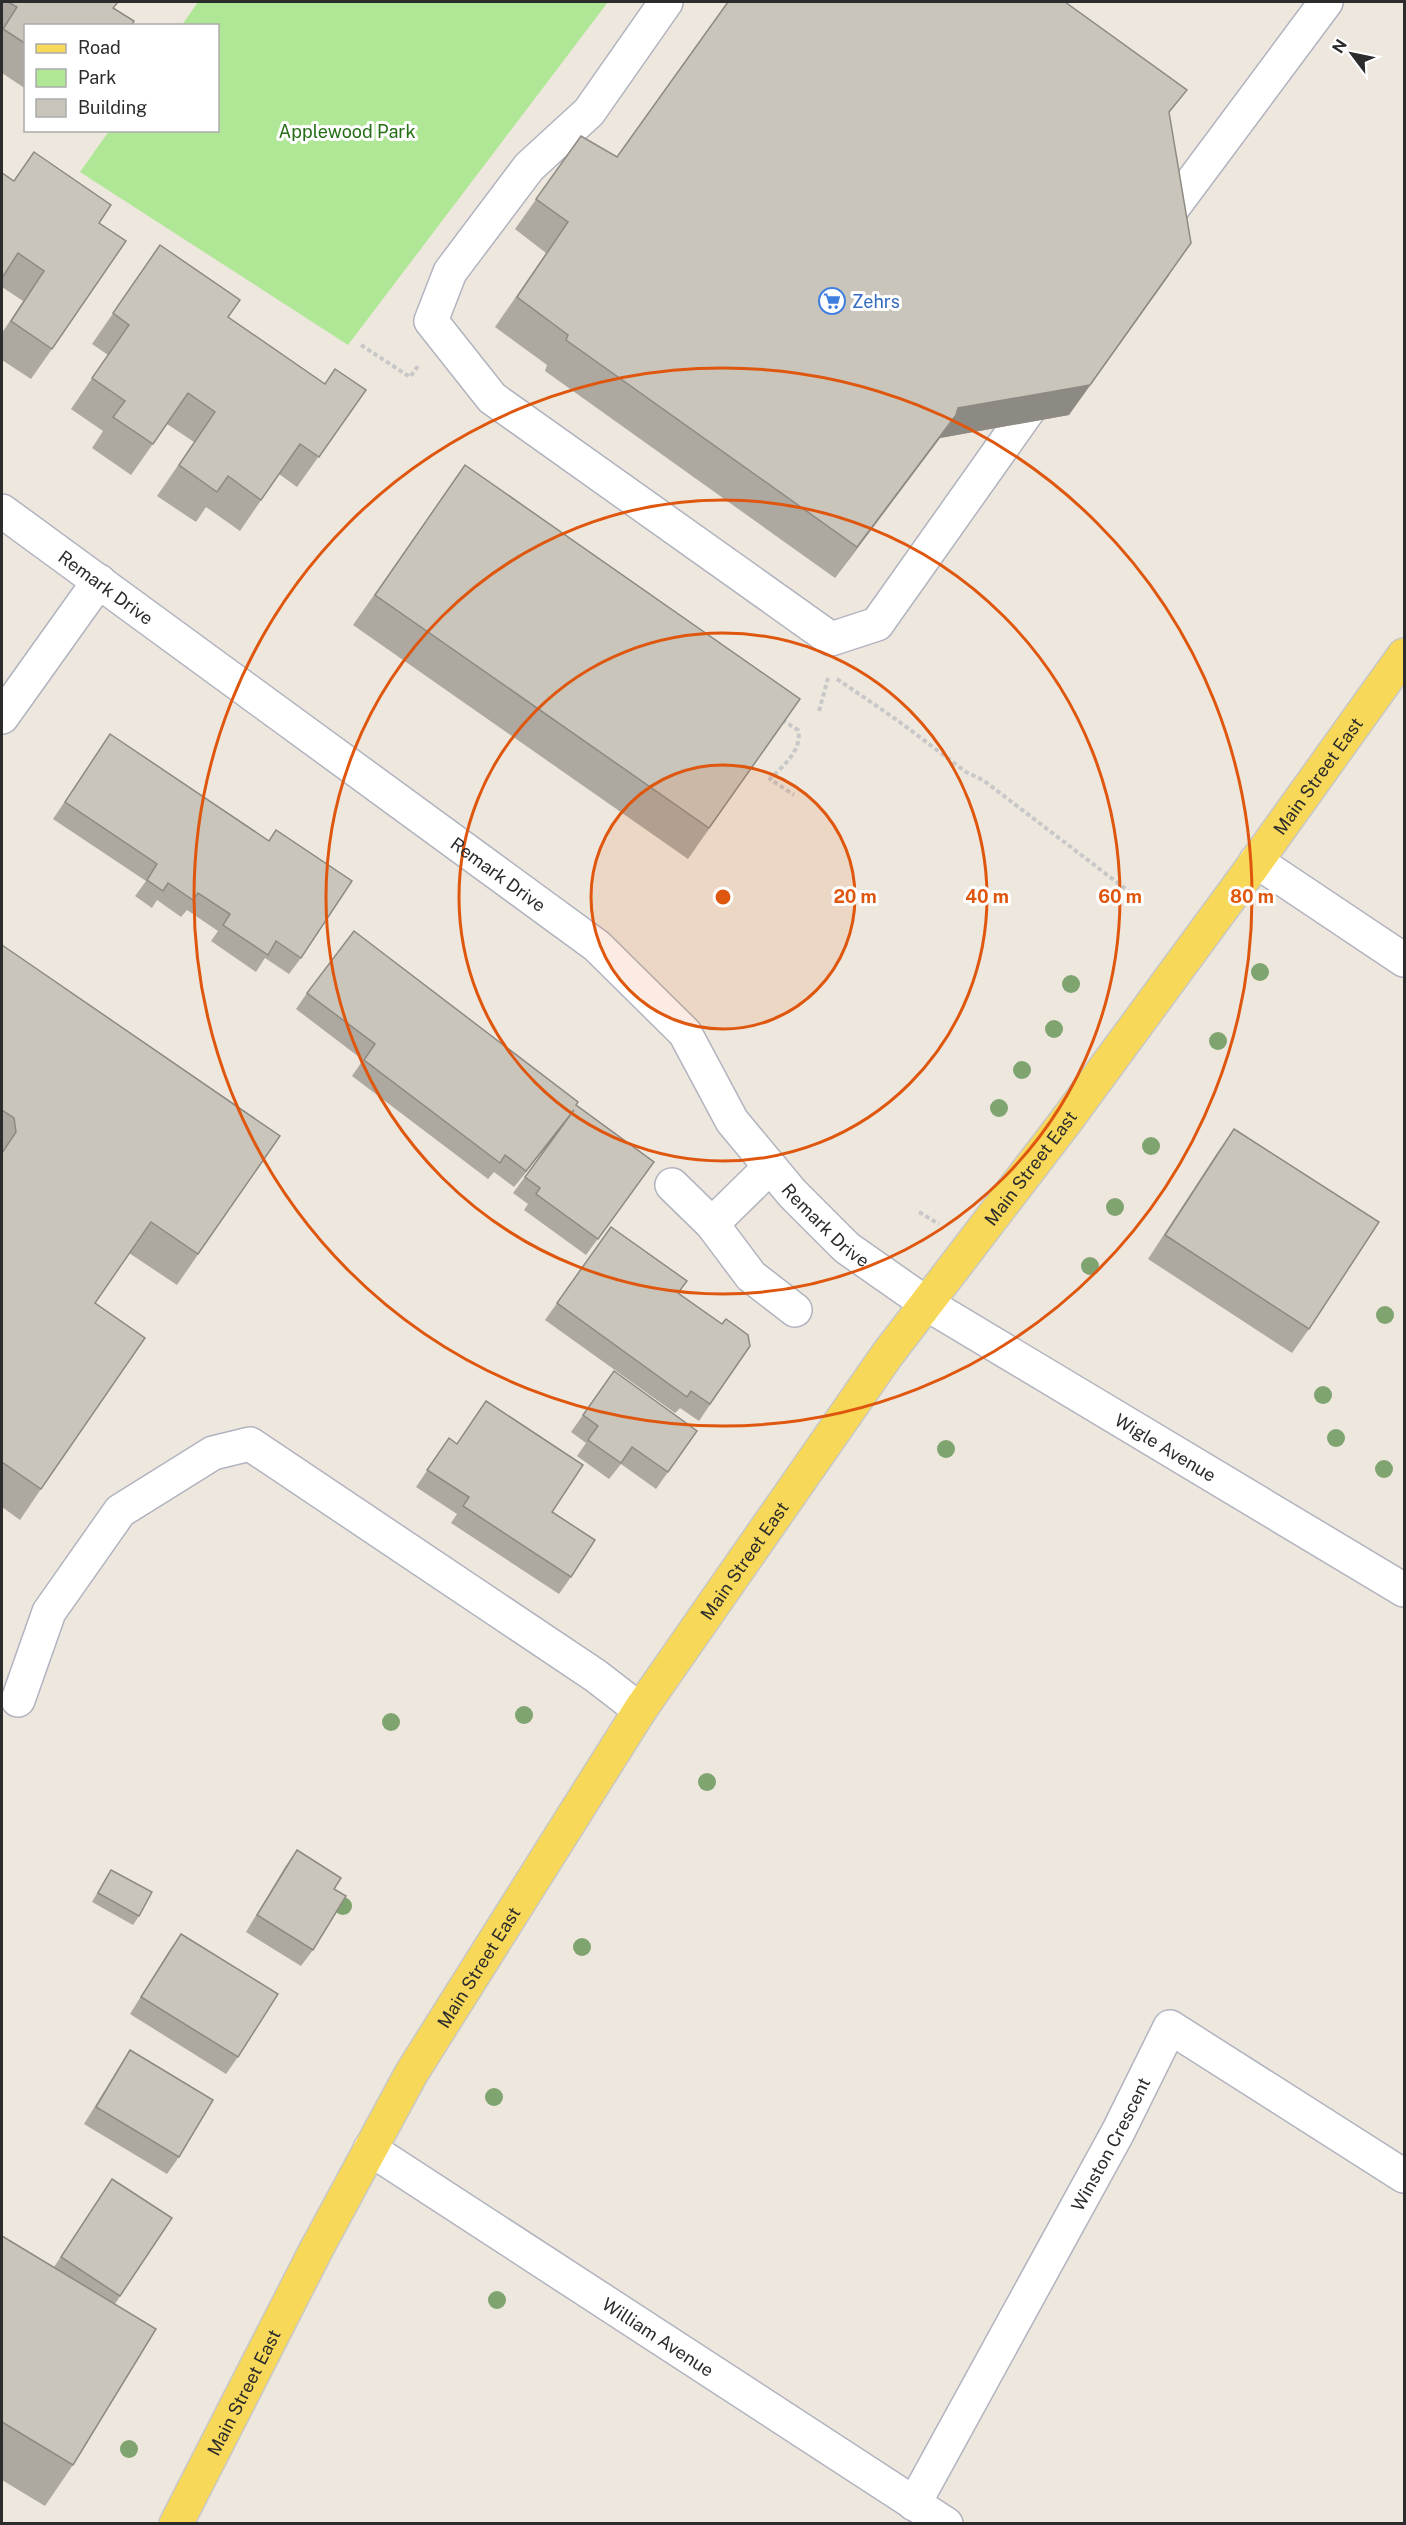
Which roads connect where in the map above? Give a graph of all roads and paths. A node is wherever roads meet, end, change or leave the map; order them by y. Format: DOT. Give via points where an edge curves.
graph roads {
  1 [pos="666,2"];
  2 [pos="1326,2"];
  3 [pos="1141,252"];
  4 [pos="441,334"];
  5 [pos="361,345"];
  6 [pos="1062,363"];
  7 [pos="2,511"];
  8 [pos="99,581"];
  9 [pos="1404,655"];
  10 [pos="819,711"];
  11 [pos="776,713"];
  12 [pos="2,717"];
  13 [pos="794,795"];
  14 [pos="1256,861"];
  15 [pos="1132,903"];
  16 [pos="1404,960"];
  17 [pos="770,1167"];
  18 [pos="672,1185"];
  19 [pos="919,1212"];
  20 [pos="712,1224"];
  21 [pos="943,1227"];
  22 [pos="927,1304"];
  23 [pos="795,1310"];
  24 [pos="1404,1590"];
  25 [pos="18,1700"];
  26 [pos="640,1710"];
  27 [pos="370,2149"];
  28 [pos="1404,2176"];
  29 [pos="914,2504"];
  30 [pos="176,2523"];
  31 [pos="946,2523"];
  1 -- 4 [label="street" via="589,112 529,167 450,272 431,321"];
  2 -- 3 [label="street"];
  4 -- 5 [label="path" via="410,378"];
  4 -- 6 [label="street" via="492,398 831,639 878,624"];
  7 -- 8 [label="street, Remark Drive"];
  8 -- 12 [label="street"];
  8 -- 17 [label="street, Remark Drive" via="597,946 685,1033 732,1122"];
  9 -- 14 [label="main road, Main Street East"];
  10 -- 15 [label="path" via="829,674 982,780 1105,872 1131,893"];
  11 -- 13 [label="path" via="798,730 799,738 785,764 770,779"];
  14 -- 16 [label="street"];
  14 -- 22 [label="main road, Main Street East"];
  17 -- 20 [label="street"];
  17 -- 22 [label="street, Remark Drive" via="847,1248"];
  18 -- 20 [label="street"];
  19 -- 21 [label="path"];
  20 -- 23 [label="street" via="751,1276"];
  22 -- 24 [label="street, Wigle Avenue"];
  22 -- 26 [label="main road, Main Street East" via="887,1355"];
  25 -- 26 [label="street" via="49,1612 120,1511 213,1453 250,1444 596,1676"];
  26 -- 27 [label="main road, Main Street East" via="411,2074"];
  27 -- 29 [label="street, William Avenue"];
  27 -- 30 [label="main road, Main Street East"];
  28 -- 29 [label="street, Winston Crescent" via="1170,2027 1118,2132"];
  29 -- 31 [label="street, William Avenue"];
}
